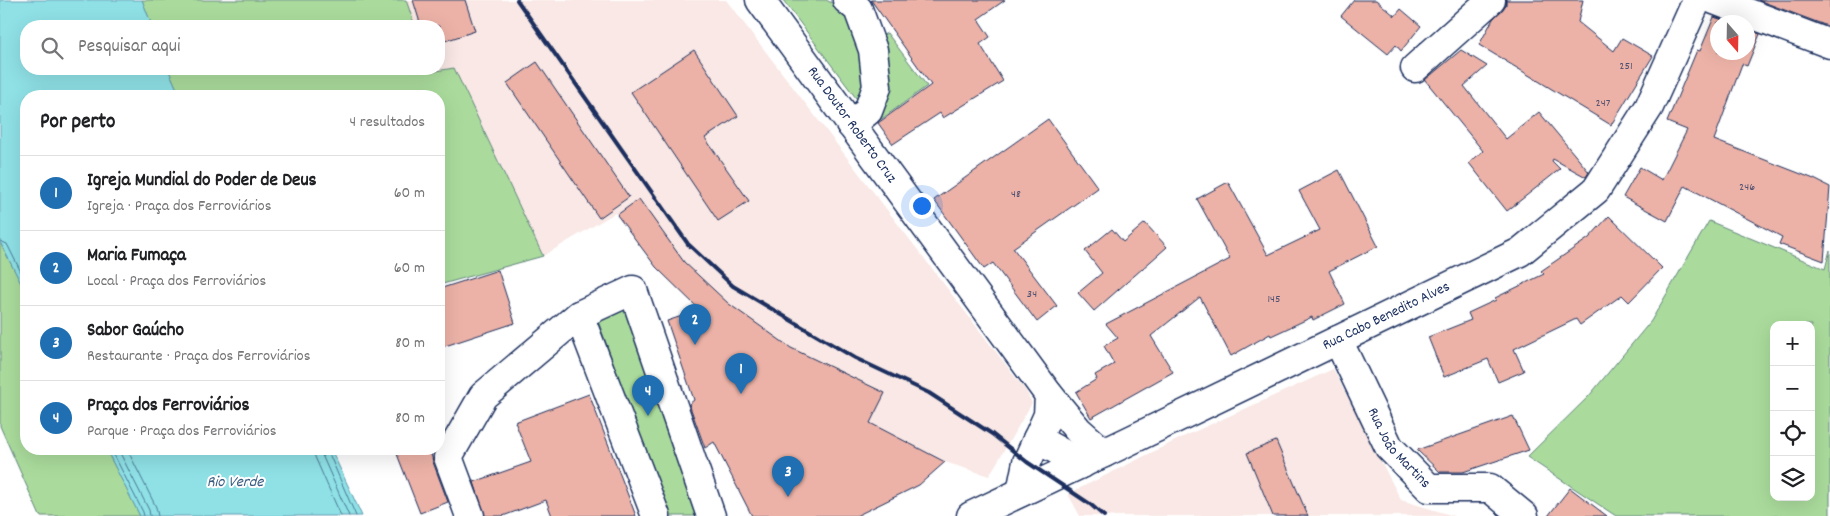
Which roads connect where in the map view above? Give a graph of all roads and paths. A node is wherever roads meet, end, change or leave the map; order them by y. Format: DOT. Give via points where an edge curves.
graph roads {
  1 [pos="760,0"];
  2 [pos="848,0"];
  3 [pos="1491,0"];
  4 [pos="1697,0"];
  5 [pos="1714,0"];
  6 [pos="1830,44"];
  7 [pos="1415,68"];
  8 [pos="850,125"];
  9 [pos="579,315"];
  10 [pos="1338,340"];
  11 [pos="1049,395"];
  12 [pos="1037,439"];
  13 [pos="1093,458"];
  14 [pos="1021,492"];
  15 [pos="470,516"];
  16 [pos="656,516"];
  17 [pos="711,516"];
  18 [pos="971,516"];
  19 [pos="1524,516"];
  1 -- 8 [label="main road, Rua Doutor Roberto Cruz"];
  2 -- 8 [label="main road" via="858,9 873,50 877,87 868,111"];
  3 -- 7 [label="main road"];
  4 -- 10 [label="main road, Rua Cabo Benedito Alves" via="1649,107 1596,190 1520,252"];
  5 -- 6 [label="main road"];
  8 -- 11 [label="main road, Rua Doutor Roberto Cruz"];
  9 -- 15 [label="main road" via="483,396 448,457"];
  9 -- 16 [label="main road"];
  9 -- 17 [label="main road" via="633,290"];
  10 -- 13 [label="main road, Rua Cabo Benedito Alves"];
  10 -- 19 [label="main road, Rua João Martins" via="1389,447 1429,488 1490,488"];
  11 -- 12 [label="main road" via="1048,415"];
  11 -- 13 [label="main road, Rua Doutor Roberto Cruz" via="1078,430"];
  12 -- 13 [label="main road"];
  12 -- 14 [label="main road" via="1026,462"];
  13 -- 14 [label="main road, Rua Cabo Benedito Alves"];
  14 -- 18 [label="main road, Rua Cabo Benedito Alves"];
}
